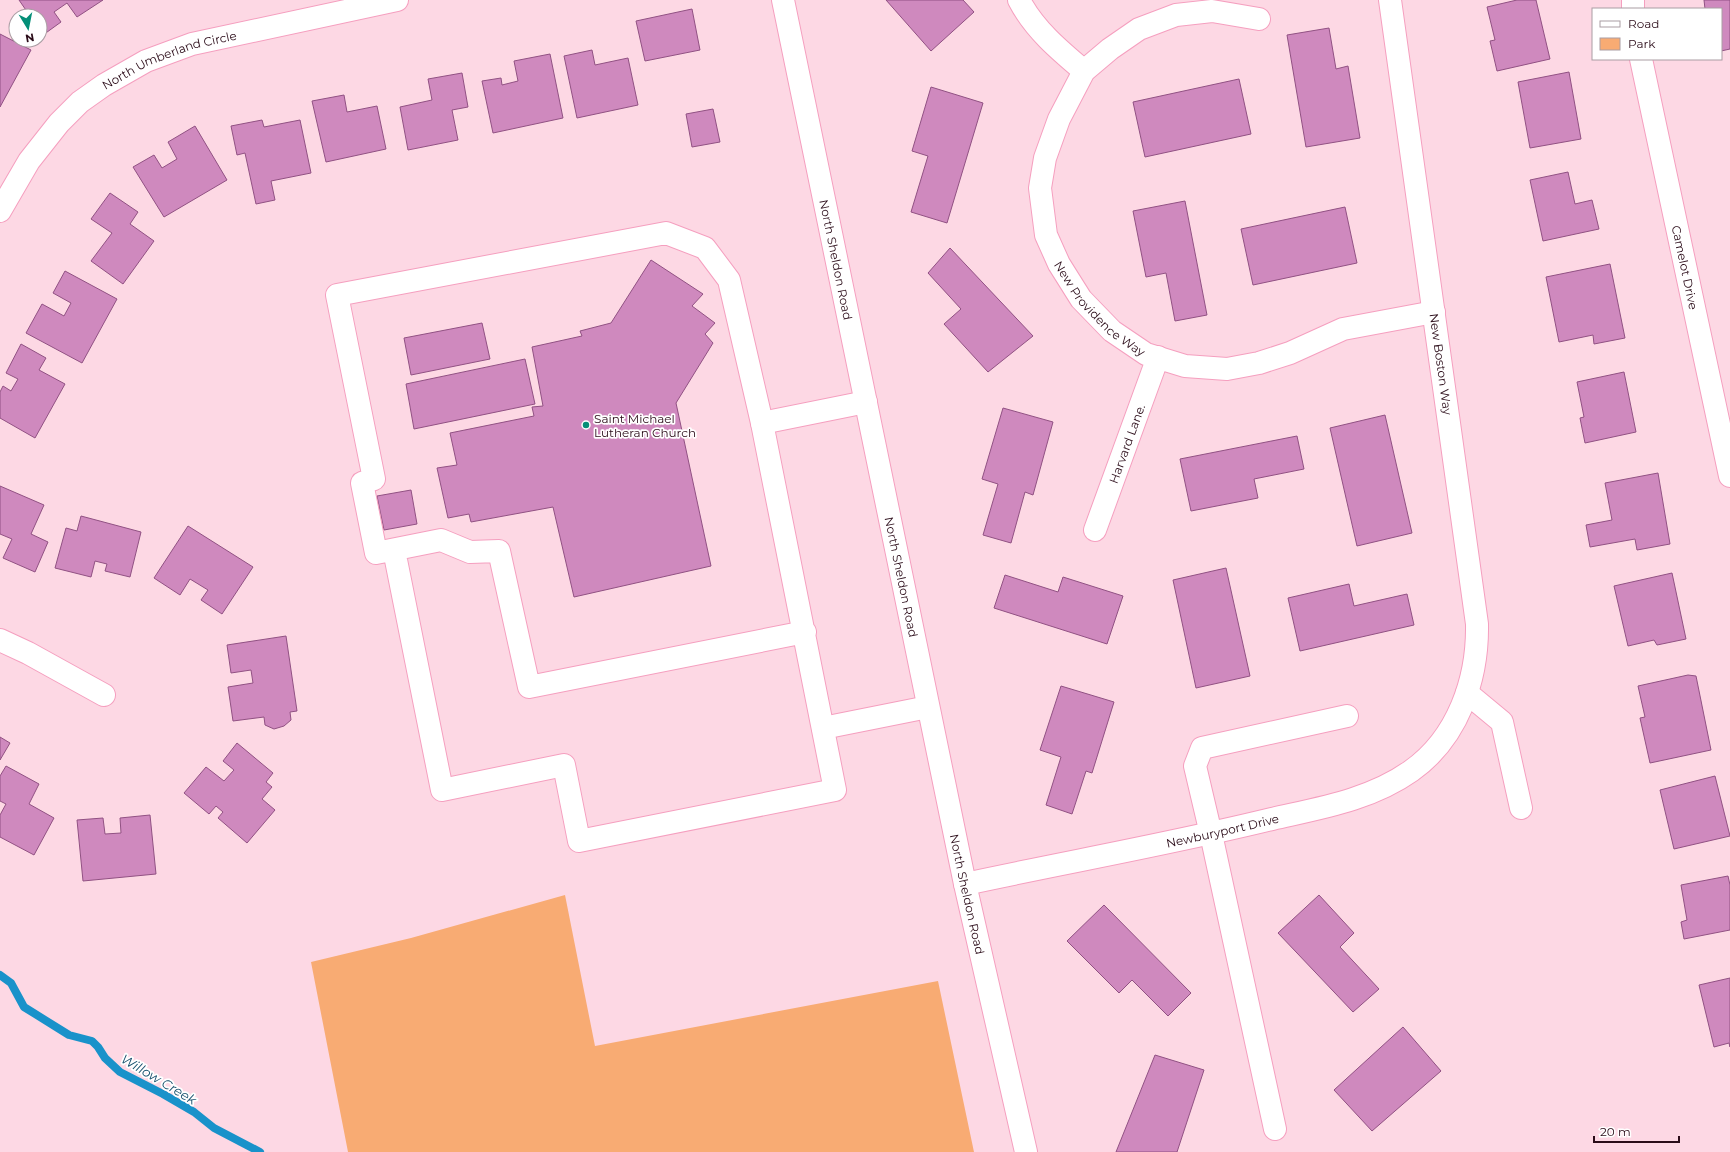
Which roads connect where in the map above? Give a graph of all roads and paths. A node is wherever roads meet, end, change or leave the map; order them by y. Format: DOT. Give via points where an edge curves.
graph roads {
  1 [pos="397,0"];
  2 [pos="783,0"];
  3 [pos="1019,0"];
  4 [pos="1390,0"];
  5 [pos="1259,19"];
  6 [pos="1641,60"];
  7 [pos="1084,71"];
  8 [pos="0,211"];
  9 [pos="1434,312"];
  10 [pos="1158,358"];
  11 [pos="866,402"];
  12 [pos="762,423"];
  13 [pos="1730,476"];
  14 [pos="1095,530"];
  15 [pos="394,550"];
  16 [pos="805,632"];
  17 [pos="0,640"];
  18 [pos="1467,693"];
  19 [pos="104,696"];
  20 [pos="928,707"];
  21 [pos="1346,716"];
  22 [pos="1453,724"];
  23 [pos="823,728"];
  24 [pos="1521,808"];
  25 [pos="1211,834"];
  26 [pos="965,884"];
  27 [pos="1275,1129"];
  28 [pos="1026,1152"];
  1 -- 8 [label="street, North Umberland Circle" via="192,44 146,61 80,102 59,123 29,161"];
  2 -- 11 [label="street, North Sheldon Road"];
  3 -- 7 [label="street" via="1026,14 1052,44"];
  4 -- 9 [label="street, New Boston Way"];
  5 -- 7 [label="street" via="1212,11 1176,15 1139,29"];
  6 -- 13 [label="street, Camelot Drive"];
  7 -- 10 [label="street, New Providence Way" via="1058,120 1045,158 1040,188 1046,235 1059,264 1080,299 1112,330 1146,354"];
  9 -- 10 [label="street, New Providence Way" via="1343,329 1290,353 1260,363 1227,369 1186,366"];
  9 -- 18 [label="street, New Boston Way" via="1477,624 1473,676"];
  10 -- 14 [label="street, Harvard Lane."];
  11 -- 12 [label="street"];
  11 -- 20 [label="street, North Sheldon Road"];
  12 -- 15 [label="street" via="729,280 705,248 666,233 337,295 374,478 362,484 376,553"];
  12 -- 16 [label="street"];
  15 -- 16 [label="street" via="440,540 470,552 500,551 528,687"];
  15 -- 23 [label="street" via="442,790 564,766 579,841 835,790"];
  16 -- 23 [label="street"];
  17 -- 19 [label="street"];
  18 -- 22 [label="street, New Boston Way"];
  18 -- 24 [label="street" via="1502,722"];
  20 -- 23 [label="street"];
  20 -- 26 [label="street, North Sheldon Road"];
  21 -- 25 [label="street" via="1202,748 1195,766"];
  22 -- 25 [label="street, Newburyport Drive" via="1434,750 1412,770 1387,786 1358,798"];
  25 -- 26 [label="street, Newburyport Drive"];
  25 -- 27 [label="street"];
  26 -- 28 [label="street, North Sheldon Road"];
}
